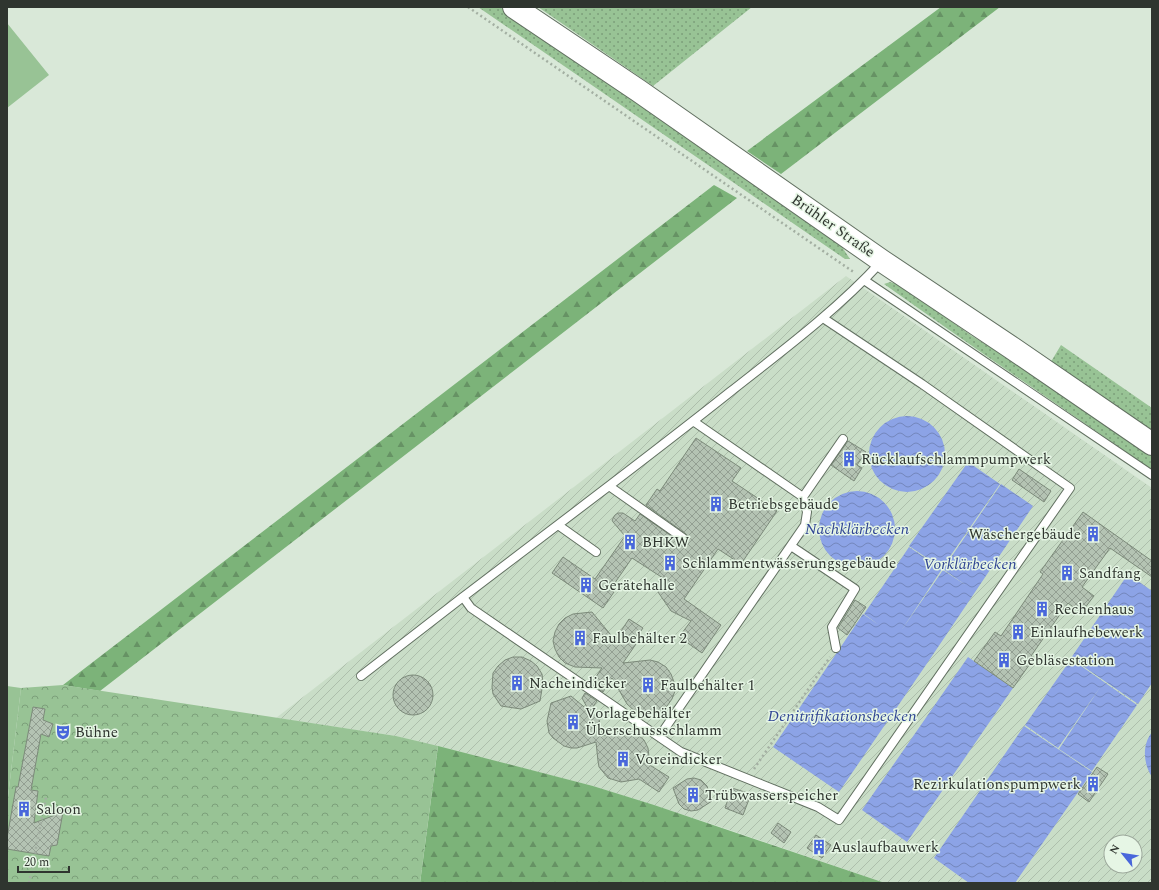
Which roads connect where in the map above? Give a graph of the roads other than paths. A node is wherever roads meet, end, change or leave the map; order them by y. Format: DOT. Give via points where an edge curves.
graph roads {
  1 [pos="514,7"];
  2 [pos="882,261"];
  3 [pos="864,280"];
  4 [pos="823,318"];
  5 [pos="693,422"];
  6 [pos="843,439"];
  7 [pos="1152,444"];
  8 [pos="1152,475"];
  9 [pos="609,486"];
  10 [pos="802,497"];
  11 [pos="558,525"];
  12 [pos="684,538"];
  13 [pos="791,546"];
  14 [pos="596,552"];
  15 [pos="463,597"];
  16 [pos="836,648"];
  17 [pos="361,676"];
  18 [pos="659,737"];
  1 -- 2 [label="street, Brühler Straße"];
  2 -- 3 [label="lane"];
  2 -- 7 [label="street, Brühler Straße"];
  3 -- 4 [label="lane"];
  3 -- 8 [label="lane"];
  4 -- 5 [label="lane"];
  4 -- 18 [label="lane" via="1070,488 839,820 818,807 681,752"];
  5 -- 9 [label="lane"];
  5 -- 10 [label="lane"];
  6 -- 10 [label="lane"];
  9 -- 11 [label="lane"];
  9 -- 12 [label="lane"];
  10 -- 13 [label="lane" via="806,512 805,525"];
  11 -- 14 [label="lane"];
  11 -- 15 [label="lane"];
  13 -- 16 [label="lane" via="855,589 832,627"];
  13 -- 18 [label="lane"];
  15 -- 17 [label="lane"];
  15 -- 18 [label="lane" via="471,608"];
}
